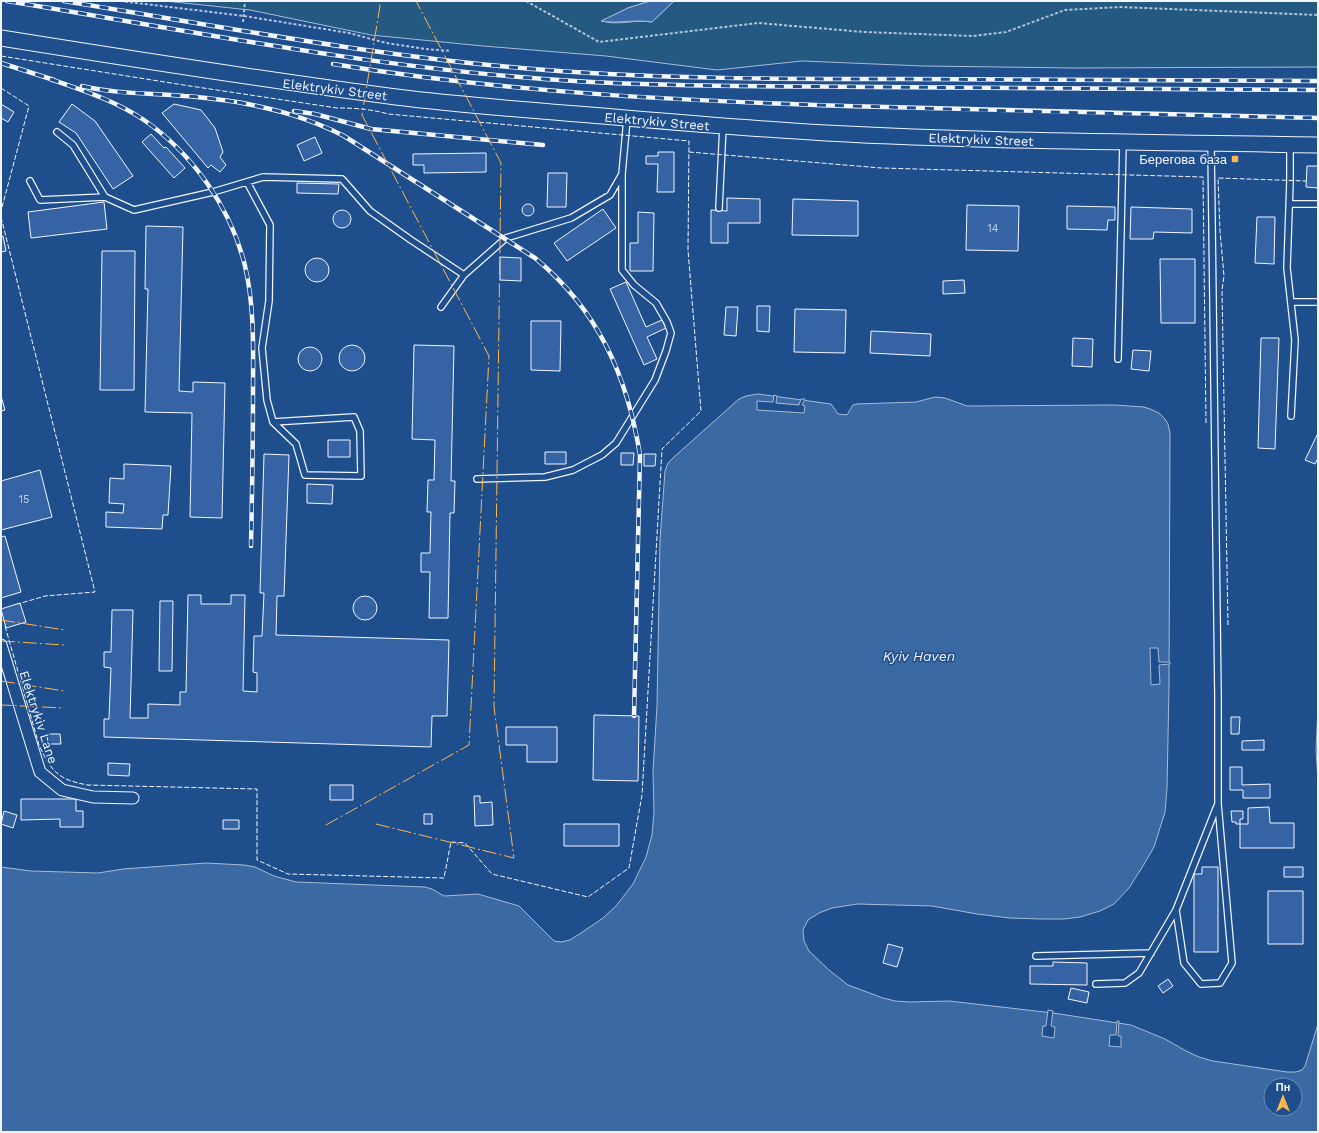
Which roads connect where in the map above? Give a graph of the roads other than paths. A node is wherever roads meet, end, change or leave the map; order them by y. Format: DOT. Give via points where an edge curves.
graph roads {
  1 [pos="1,38"];
  2 [pos="628,118"];
  3 [pos="724,126"];
  4 [pos="57,132"];
  5 [pos="1123,142"];
  6 [pos="1211,143"];
  7 [pos="1290,144"];
  8 [pos="1318,145"];
  9 [pos="622,174"];
  10 [pos="30,180"];
  11 [pos="247,182"];
  12 [pos="105,197"];
  13 [pos="1290,204"];
  14 [pos="1318,204"];
  15 [pos="720,208"];
  16 [pos="464,275"];
  17 [pos="1291,302"];
  18 [pos="1318,302"];
  19 [pos="441,307"];
  20 [pos="1118,359"];
  21 [pos="1291,416"];
  22 [pos="273,422"];
  23 [pos="476,479"];
  24 [pos="1,645"];
  25 [pos="133,798"];
  26 [pos="1218,804"];
  27 [pos="1176,910"];
  28 [pos="1151,953"];
  29 [pos="1036,956"];
  30 [pos="1096,984"];
  1 -- 2 [label="street, Elektrykiv Street" via="400,97"];
  2 -- 3 [label="street, Elektrykiv Street"];
  2 -- 9 [label="lane"];
  3 -- 5 [label="street, Elektrykiv Street" via="910,137"];
  3 -- 15 [label="lane"];
  4 -- 12 [label="lane" via="73,145"];
  5 -- 6 [label="street, Elektrykiv Street"];
  5 -- 20 [label="lane"];
  6 -- 7 [label="street, Elektrykiv Street"];
  6 -- 26 [label="lane"];
  7 -- 8 [label="street, Elektrykiv Street"];
  7 -- 13 [label="lane"];
  9 -- 16 [label="lane" via="610,195 571,218 506,238"];
  9 -- 23 [label="lane" via="622,270 634,285 656,302 671,333 655,380 616,443 602,456 573,470 545,477"];
  10 -- 12 [label="lane" via="40,200"];
  11 -- 12 [label="lane" via="134,210"];
  11 -- 16 [label="lane" via="263,177 342,179 370,211"];
  11 -- 22 [label="lane" via="270,225 269,300 262,348 267,400"];
  13 -- 14 [label="lane"];
  13 -- 17 [label="lane" via="1287,268"];
  16 -- 19 [label="lane"];
  17 -- 18 [label="lane"];
  17 -- 21 [label="lane" via="1295,340"];
  22 -- 22 [label="lane" via="354,417 360,431 361,476 305,475 296,444"];
  24 -- 25 [label="street, Elektrykiv Lane" via="40,772 62,790 93,797"];
  26 -- 27 [label="lane"];
  26 -- 27 [label="lane" via="1232,963 1220,983 1201,984 1184,963"];
  27 -- 28 [label="lane"];
  28 -- 29 [label="lane"];
  28 -- 30 [label="lane" via="1140,973 1125,983"];
}
